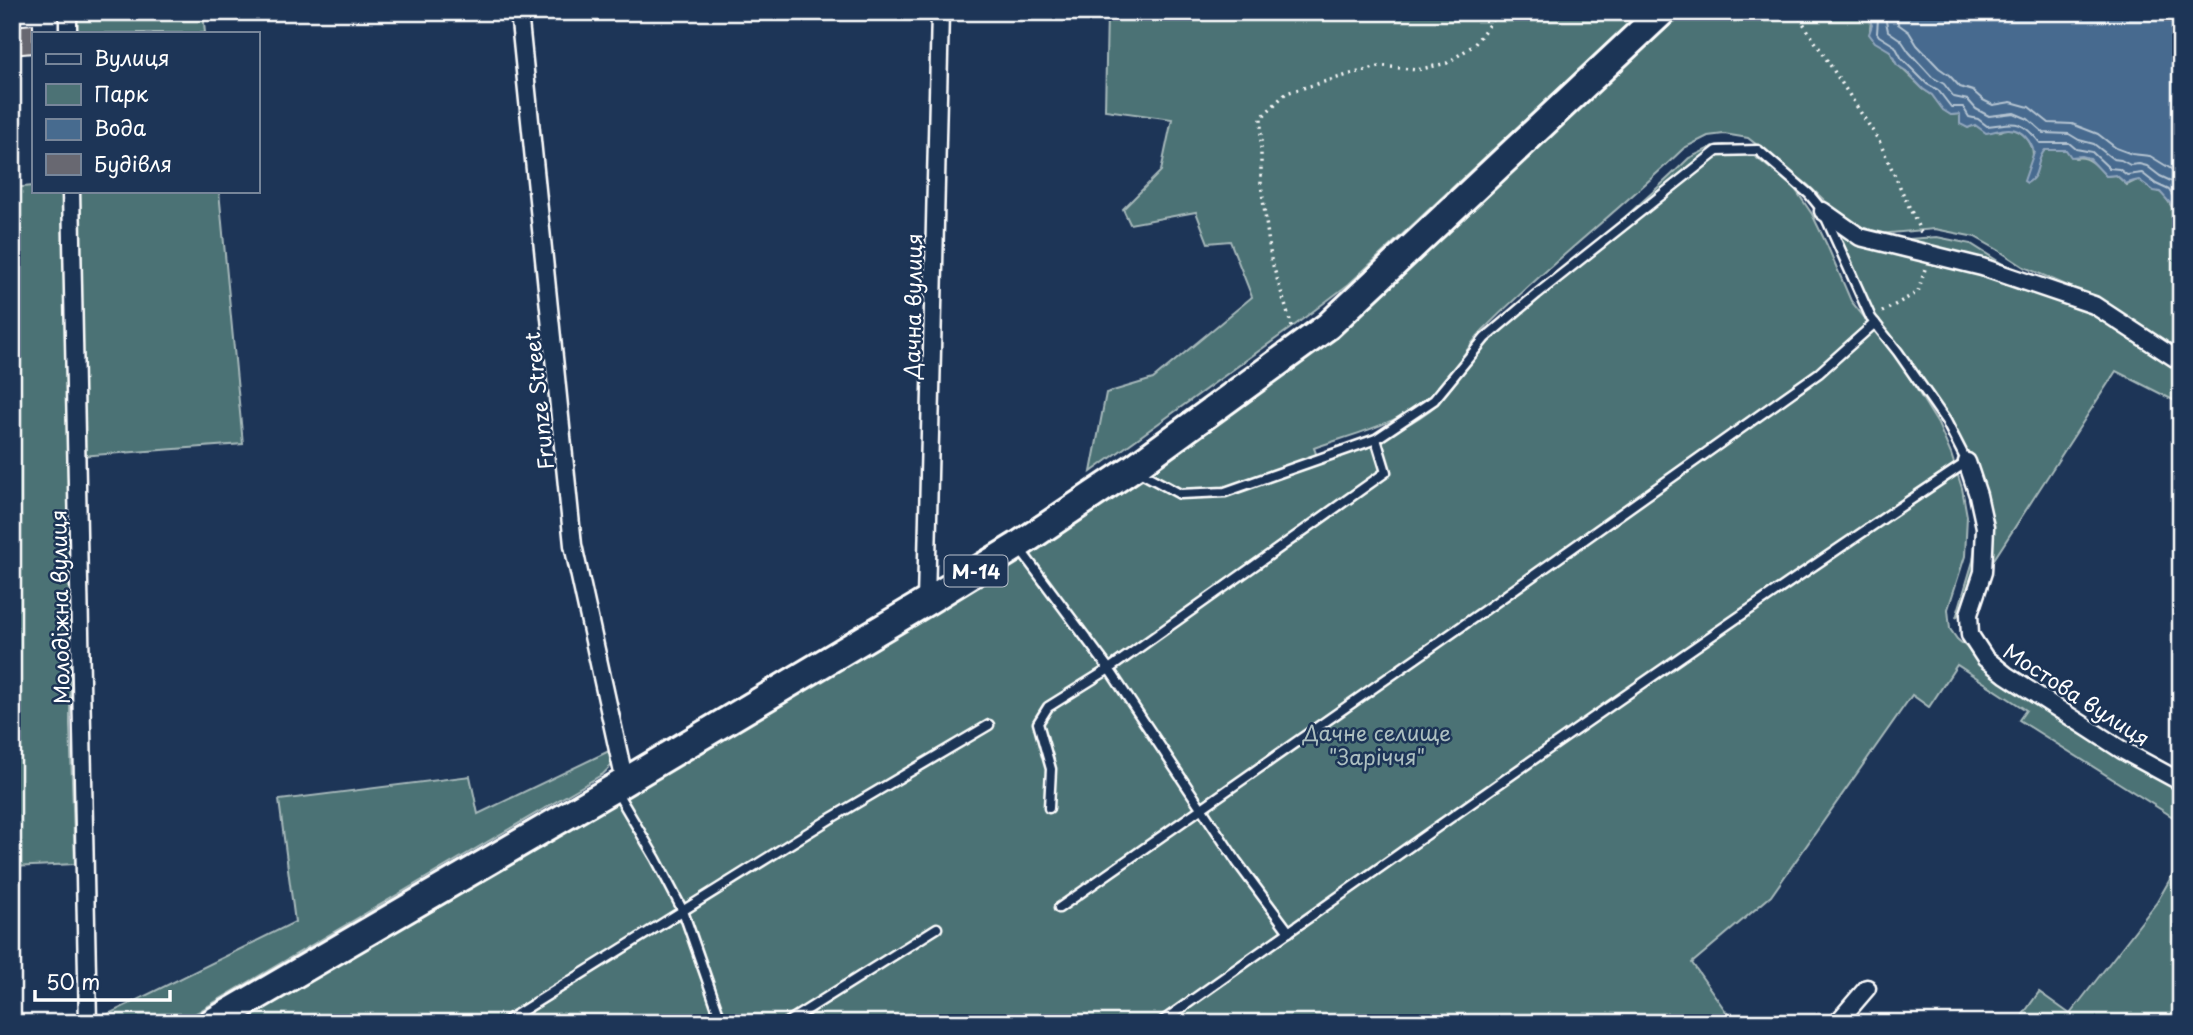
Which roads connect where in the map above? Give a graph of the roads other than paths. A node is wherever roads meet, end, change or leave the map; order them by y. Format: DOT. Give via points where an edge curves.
graph roads {
  1 [pos="68,12"];
  2 [pos="519,12"];
  3 [pos="940,12"];
  4 [pos="1662,12"];
  5 [pos="68,32"];
  6 [pos="71,192"];
  7 [pos="1823,211"];
  8 [pos="1873,321"];
  9 [pos="2181,362"];
  10 [pos="1376,439"];
  11 [pos="1967,462"];
  12 [pos="1133,468"];
  13 [pos="1017,546"];
  14 [pos="926,601"];
  15 [pos="1110,669"];
  16 [pos="989,725"];
  17 [pos="2181,782"];
  18 [pos="620,785"];
  19 [pos="1049,808"];
  20 [pos="1201,808"];
  21 [pos="1059,908"];
  22 [pos="683,911"];
  23 [pos="937,929"];
  24 [pos="1289,932"];
  25 [pos="1867,988"];
  26 [pos="88,1023"];
  27 [pos="211,1023"];
  28 [pos="503,1023"];
  29 [pos="722,1023"];
  30 [pos="786,1023"];
  31 [pos="1160,1023"];
  32 [pos="1837,1023"];
  1 -- 5 [label="street"];
  2 -- 18 [label="street, Frunze Street" via="573,545"];
  3 -- 14 [label="street, Дачна вулиця"];
  4 -- 12 [label="highway, М-14" via="1328,326"];
  6 -- 26 [label="street, Молодіжна вулиця"];
  7 -- 8 [label="lane"];
  7 -- 9 [label="street" via="1860,237 1982,267 2094,305"];
  7 -- 10 [label="lane" via="1758,150 1717,151 1485,338 1434,400"];
  8 -- 11 [label="lane" via="1946,421"];
  8 -- 20 [label="lane" via="1819,373"];
  10 -- 12 [label="lane" via="1225,492 1180,494"];
  10 -- 15 [label="lane" via="1386,472"];
  11 -- 17 [label="street, Мостова вулиця" via="1985,527 1983,572 1969,614 1969,635 1985,659 2122,750"];
  11 -- 24 [label="lane" via="1776,589"];
  12 -- 13 [label="highway, М-14"];
  13 -- 14 [label="highway, М-14"];
  13 -- 15 [label="lane"];
  14 -- 18 [label="highway, М-14"];
  15 -- 19 [label="lane" via="1048,708 1038,723 1051,769"];
  15 -- 20 [label="lane"];
  16 -- 22 [label="lane"];
  18 -- 22 [label="lane"];
  18 -- 27 [label="highway, М-14"];
  20 -- 21 [label="lane"];
  20 -- 24 [label="lane"];
  22 -- 28 [label="lane"];
  22 -- 29 [label="lane"];
  23 -- 30 [label="lane"];
  24 -- 31 [label="lane"];
  25 -- 32 [label="street"];
}
